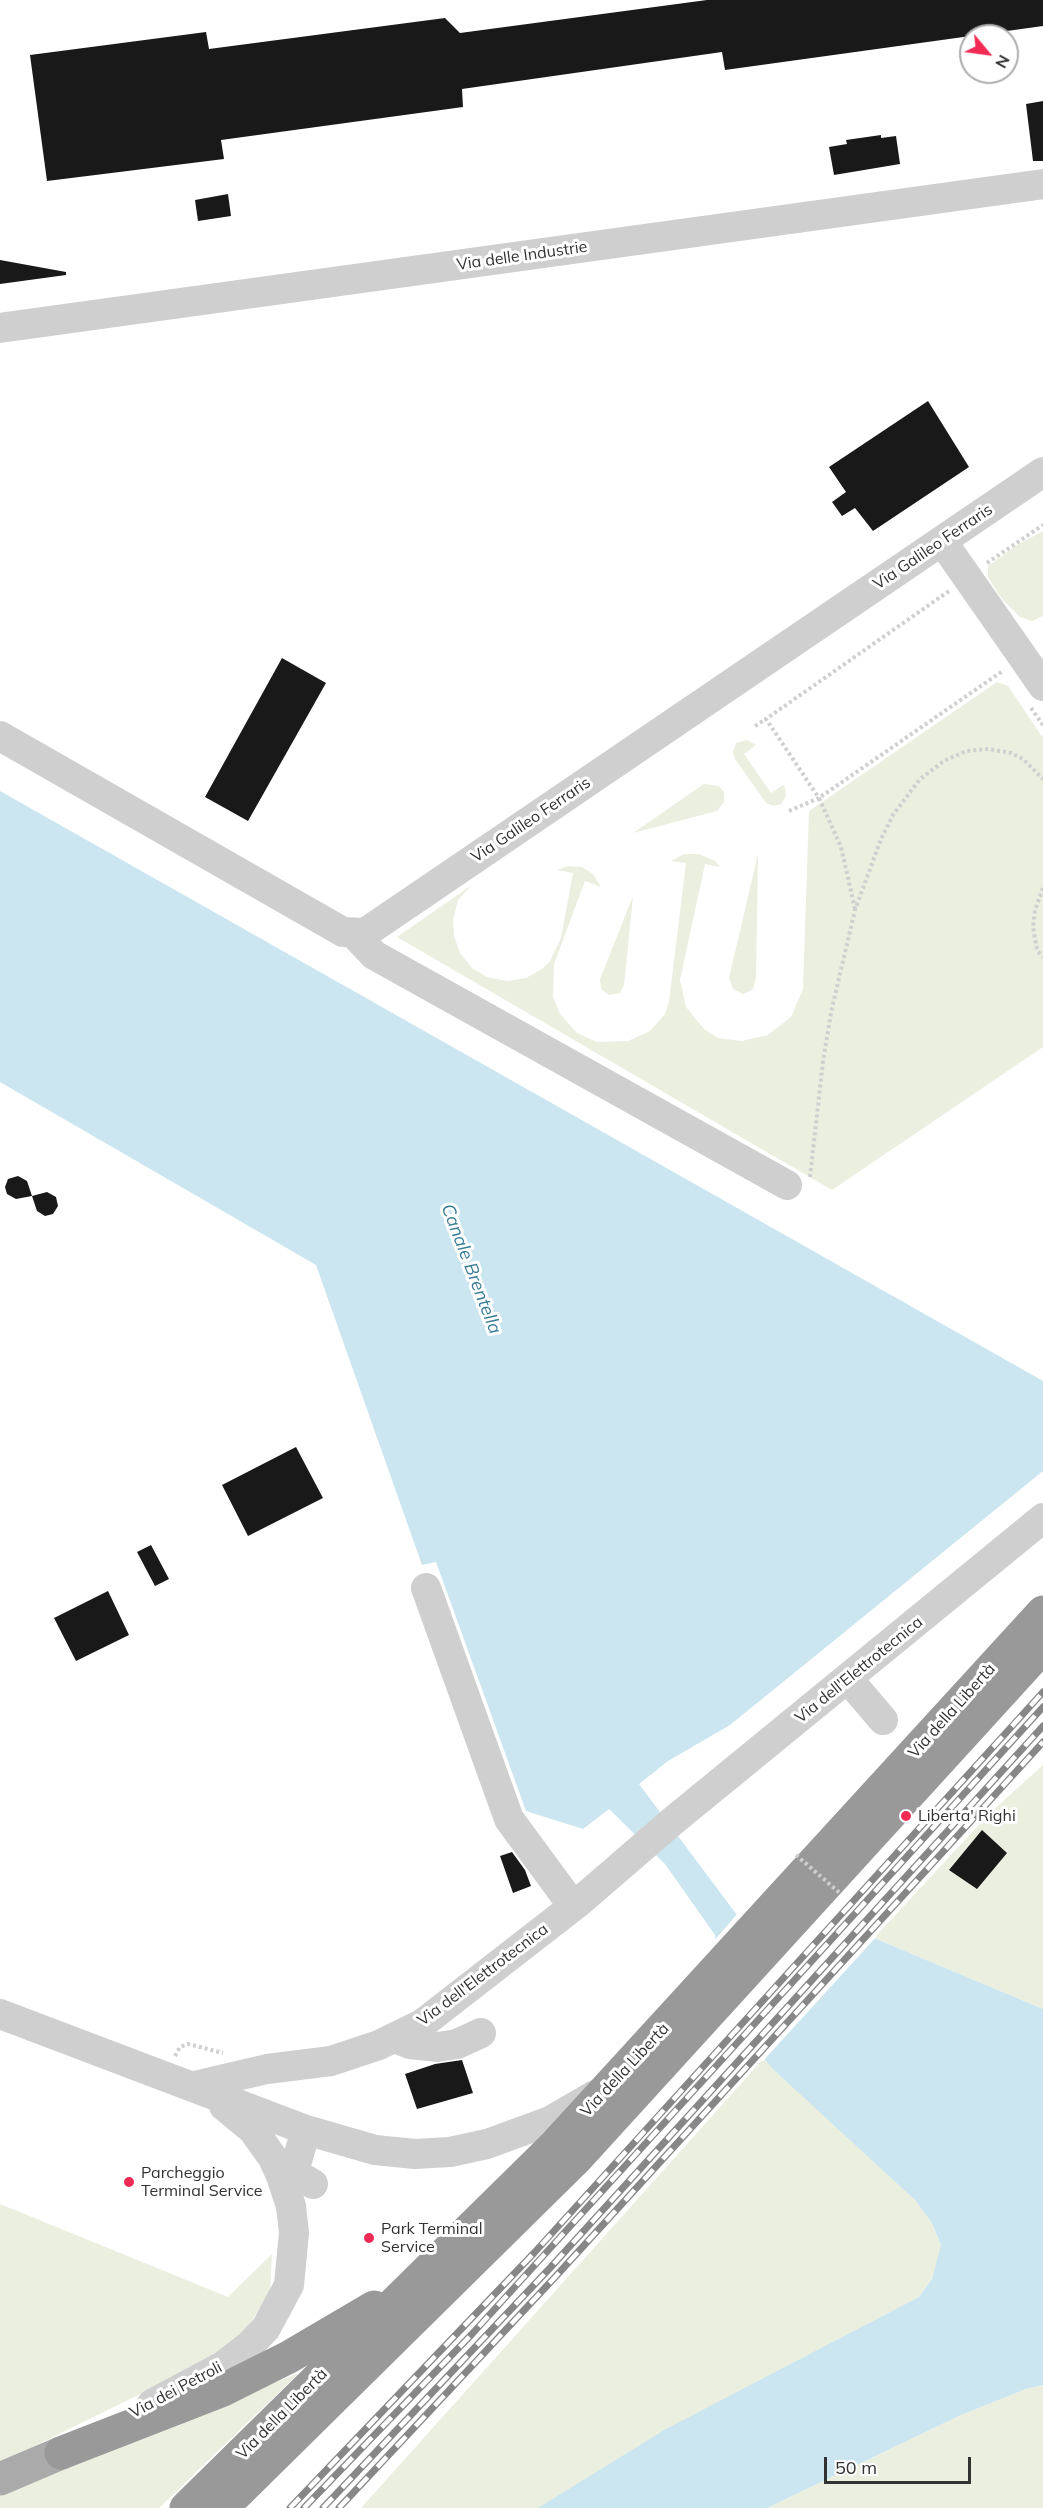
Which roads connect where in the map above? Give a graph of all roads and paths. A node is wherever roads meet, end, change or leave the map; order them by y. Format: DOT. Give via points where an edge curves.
graph roads {
  1 [pos="1043,184"];
  2 [pos="0,328"];
  3 [pos="1043,472"];
  4 [pos="1043,525"];
  5 [pos="942,541"];
  6 [pos="967,579"];
  7 [pos="1011,679"];
  8 [pos="1037,696"];
  9 [pos="766,719"];
  10 [pos="1043,725"];
  11 [pos="755,726"];
  12 [pos="0,736"];
  13 [pos="1043,779"];
  14 [pos="819,798"];
  15 [pos="789,811"];
  16 [pos="1043,888"];
  17 [pos="855,910"];
  18 [pos="355,935"];
  19 [pos="1043,957"];
  20 [pos="799,1181"];
  21 [pos="1043,1518"];
  22 [pos="426,1588"];
  23 [pos="1043,1612"];
  24 [pos="1043,1647"];
  25 [pos="848,1679"];
  26 [pos="883,1720"];
  27 [pos="796,1855"];
  28 [pos="789,1857"];
  29 [pos="828,1863"];
  30 [pos="573,1906"];
  31 [pos="0,2014"];
  32 [pos="481,2033"];
  33 [pos="395,2038"];
  34 [pos="665,2045"];
  35 [pos="625,2070"];
  36 [pos="201,2089"];
  37 [pos="299,2157"];
  38 [pos="419,2280"];
  39 [pos="61,2453"];
  40 [pos="0,2479"];
  41 [pos="186,2508"];
  42 [pos="222,2508"];
  43 [pos="255,2508"];
  1 -- 2 [label="street, Via delle Industrie"];
  3 -- 5 [label="street, Via Galileo Ferraris"];
  4 -- 6 [label="path" via="1014,541"];
  5 -- 6 [label="street"];
  5 -- 18 [label="street, Via Galileo Ferraris" via="365,933"];
  6 -- 8 [label="street"];
  6 -- 9 [label="path"];
  7 -- 14 [label="path" via="1005,670"];
  8 -- 10 [label="path"];
  9 -- 11 [label="path"];
  9 -- 14 [label="path"];
  12 -- 18 [label="street"];
  13 -- 17 [label="path" via="1023,759 1000,750 966,751 933,767 908,792 893,815"];
  14 -- 15 [label="path"];
  14 -- 17 [label="path" via="841,847"];
  16 -- 19 [label="path" via="1033,927 1037,950"];
  17 -- 20 [label="path"];
  18 -- 20 [label="street" via="374,955"];
  21 -- 25 [label="street, Via dell'Elettrotecnica"];
  22 -- 30 [label="street" via="509,1819"];
  23 -- 29 [label="highway, Via della Libertà"];
  24 -- 29 [label="highway, Via della Libertà"];
  25 -- 26 [label="street"];
  25 -- 30 [label="street, Via dell'Elettrotecnica"];
  27 -- 29 [label="path, bridge"];
  28 -- 29 [label="path"];
  29 -- 34 [label="highway, Via della Libertà"];
  30 -- 33 [label="street, Via dell'Elettrotecnica" via="422,2024"];
  31 -- 36 [label="street"];
  32 -- 33 [label="street" via="457,2044 438,2047"];
  33 -- 36 [label="street, Via dell'Elettrotecnica" via="331,2061 267,2069"];
  34 -- 35 [label="highway, Via della Libertà"];
  34 -- 42 [label="highway, Via della Libertà" via="578,2157"];
  34 -- 43 [label="highway" via="579,2168 488,2270"];
  35 -- 37 [label="street" via="591,2098 550,2121 487,2144 450,2152 375,2150"];
  35 -- 38 [label="highway, Via della Libertà"];
  36 -- 37 [label="street"];
  36 -- 37 [label="street" via="253,2130 265,2145 269,2136"];
  37 -- 39 [label="street, Via dei Petroli" via="291,2206 294,2233 289,2285 266,2328 223,2366"];
  38 -- 39 [label="highway" via="289,2357 223,2390"];
  38 -- 41 [label="highway, Via della Libertà"];
  39 -- 40 [label="main road"];
}
